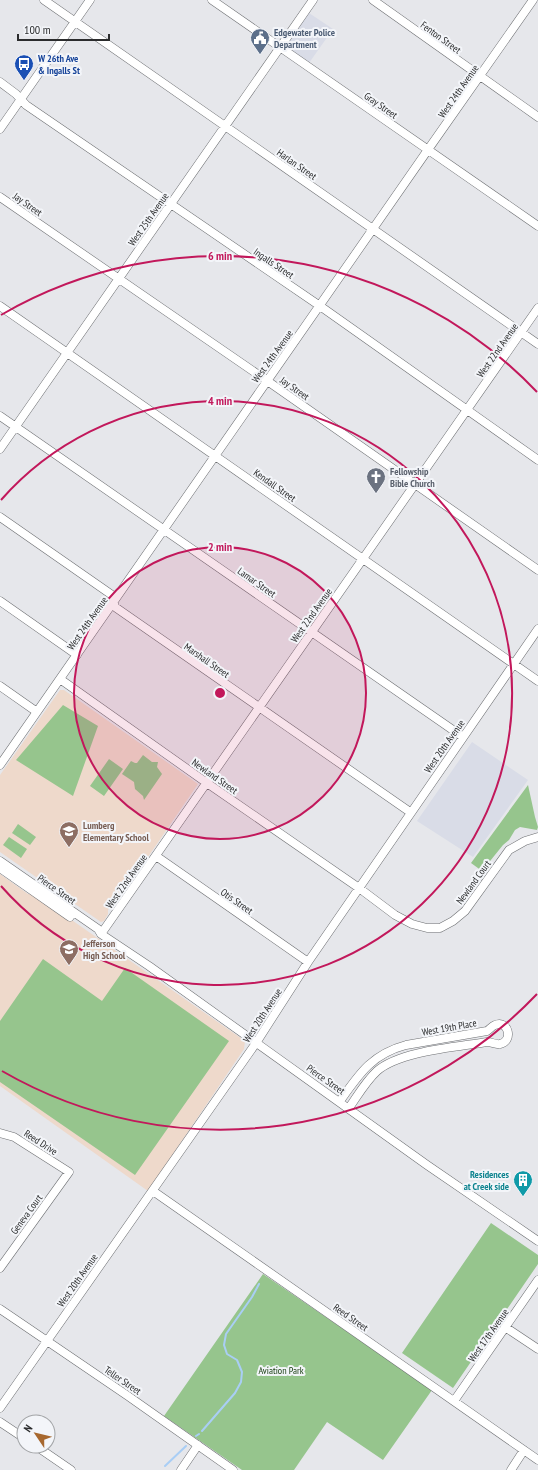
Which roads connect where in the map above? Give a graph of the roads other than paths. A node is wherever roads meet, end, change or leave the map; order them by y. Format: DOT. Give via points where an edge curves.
graph roads {
  1 [pos="44,0"];
  2 [pos="90,0"];
  3 [pos="212,0"];
  4 [pos="313,0"];
  5 [pos="373,0"];
  6 [pos="533,2"];
  7 [pos="75,21"];
  8 [pos="280,47"];
  9 [pos="480,77"];
  10 [pos="0,82"];
  11 [pos="21,99"];
  12 [pos="538,117"];
  13 [pos="225,127"];
  14 [pos="0,129"];
  15 [pos="429,150"];
  16 [pos="0,197"];
  17 [pos="170,205"];
  18 [pos="538,226"];
  19 [pos="373,229"];
  20 [pos="118,279"];
  21 [pos="0,306"];
  22 [pos="320,306"];
  23 [pos="538,308"];
  24 [pos="521,333"];
  25 [pos="538,344"];
  26 [pos="67,354"];
  27 [pos="266,380"];
  28 [pos="467,411"];
  29 [pos="0,416"];
  30 [pos="15,427"];
  31 [pos="0,449"];
  32 [pos="215,455"];
  33 [pos="538,460"];
  34 [pos="415,486"];
  35 [pos="0,517"];
  36 [pos="164,529"];
  37 [pos="364,559"];
  38 [pos="538,570"];
  39 [pos="0,601"];
  40 [pos="114,603"];
  41 [pos="538,629"];
  42 [pos="311,632"];
  43 [pos="77,655"];
  44 [pos="514,664"];
  45 [pos="60,679"];
  46 [pos="538,681"];
  47 [pos="0,686"];
  48 [pos="259,708"];
  49 [pos="37,712"];
  50 [pos="463,737"];
  51 [pos="0,765"];
  52 [pos="207,783"];
  53 [pos="410,812"];
  54 [pos="538,837"];
  55 [pos="156,856"];
  56 [pos="0,861"];
  57 [pos="0,868"];
  58 [pos="359,888"];
  59 [pos="102,934"];
  60 [pos="308,962"];
  61 [pos="256,1043"];
  62 [pos="340,1102"];
  63 [pos="349,1108"];
  64 [pos="0,1133"];
  65 [pos="69,1172"];
  66 [pos="153,1191"];
  67 [pos="538,1241"];
  68 [pos="0,1268"];
  69 [pos="538,1280"];
  70 [pos="0,1309"];
  71 [pos="505,1327"];
  72 [pos="46,1341"];
  73 [pos="538,1350"];
  74 [pos="454,1401"];
  75 [pos="0,1408"];
  76 [pos="0,1422"];
  77 [pos="16,1433"];
  78 [pos="198,1445"];
  79 [pos="524,1450"];
  80 [pos="48,1454"];
  81 [pos="538,1460"];
  82 [pos="71,1470"];
  83 [pos="181,1470"];
  84 [pos="233,1470"];
  85 [pos="511,1470"];
  1 -- 7 [label="street, Harlan Street"];
  2 -- 7 [label="street"];
  3 -- 8 [label="street, Gray Street"];
  4 -- 8 [label="street, West 25th Avenue"];
  5 -- 9 [label="street, Fenton Street"];
  6 -- 9 [label="street, West 24th Avenue"];
  7 -- 11 [label="street"];
  7 -- 13 [label="street, Harlan Street"];
  8 -- 13 [label="street, West 25th Avenue"];
  8 -- 15 [label="street, Gray Street"];
  9 -- 12 [label="street, Fenton Street"];
  9 -- 15 [label="street, West 24th Avenue"];
  10 -- 11 [label="street, Ingalls Street"];
  11 -- 14 [label="street"];
  11 -- 17 [label="street, Ingalls Street"];
  13 -- 17 [label="street, West 25th Avenue"];
  13 -- 19 [label="street, Harlan Street"];
  15 -- 18 [label="street, Gray Street"];
  15 -- 19 [label="street, West 24th Avenue"];
  16 -- 20 [label="street, Jay Street"];
  17 -- 20 [label="street, West 25th Avenue"];
  17 -- 22 [label="street, Ingalls Street"];
  19 -- 22 [label="street, West 24th Avenue"];
  19 -- 24 [label="street, Harlan Street"];
  20 -- 26 [label="street, West 25th Avenue"];
  20 -- 27 [label="street, Jay Street"];
  21 -- 26 [label="street, Kendall Street"];
  22 -- 27 [label="street, West 24th Avenue"];
  22 -- 28 [label="street, Ingalls Street"];
  23 -- 24 [label="street, West 22nd Avenue"];
  24 -- 25 [label="street, Harlan Street"];
  24 -- 28 [label="street, West 22nd Avenue"];
  26 -- 30 [label="street, West 25th Avenue"];
  26 -- 32 [label="street, Kendall Street"];
  27 -- 32 [label="street, West 24th Avenue"];
  27 -- 34 [label="street, Jay Street"];
  28 -- 33 [label="street, Ingalls Street"];
  28 -- 34 [label="street, West 22nd Avenue"];
  29 -- 30 [label="street, Lamar Street"];
  30 -- 31 [label="street, West 25th Avenue"];
  30 -- 36 [label="street, Lamar Street"];
  32 -- 36 [label="street, West 24th Avenue"];
  32 -- 37 [label="street, Kendall Street"];
  34 -- 37 [label="street, West 22nd Avenue"];
  34 -- 38 [label="street, Jay Street"];
  35 -- 40 [label="street, Marshall Street" via="112,595"];
  36 -- 40 [label="street, West 24th Avenue"];
  36 -- 42 [label="street, Lamar Street"];
  37 -- 42 [label="street, West 22nd Avenue"];
  37 -- 44 [label="street, Kendall Street"];
  39 -- 43 [label="street"];
  40 -- 43 [label="street, West 24th Avenue"];
  40 -- 48 [label="street, Marshall Street" via="115,608"];
  41 -- 44 [label="street, West 20th Avenue"];
  42 -- 48 [label="street, West 22nd Avenue"];
  42 -- 50 [label="street, Lamar Street"];
  43 -- 45 [label="street, West 24th Avenue"];
  44 -- 46 [label="street, Kendall Street"];
  44 -- 50 [label="street, West 20th Avenue"];
  45 -- 49 [label="street, West 24th Avenue"];
  45 -- 52 [label="street, Newland Street"];
  47 -- 49 [label="street"];
  48 -- 52 [label="street, West 22nd Avenue"];
  48 -- 53 [label="street, Marshall Street"];
  49 -- 51 [label="street, West 24th Avenue"];
  50 -- 53 [label="street, West 20th Avenue"];
  52 -- 55 [label="street, West 22nd Avenue"];
  52 -- 58 [label="street, Newland Street"];
  53 -- 58 [label="street, West 20th Avenue"];
  54 -- 58 [label="street, Newland Court" via="509,850 465,911 440,928 412,924 395,915"];
  55 -- 59 [label="street, West 22nd Avenue"];
  55 -- 60 [label="street, Otis Street"];
  56 -- 59 [label="street, Pierce Street"];
  57 -- 59 [label="street, Pierce Street" via="95,934"];
  58 -- 60 [label="street, West 20th Avenue"];
  59 -- 61 [label="street, Pierce Street"];
  60 -- 61 [label="street, West 20th Avenue"];
  61 -- 62 [label="street, Pierce Street"];
  61 -- 66 [label="street, West 20th Avenue"];
  62 -- 63 [label="street, Pierce Street"];
  62 -- 63 [label="street, West 19th Place" via="366,1066 394,1048 487,1031 497,1024 507,1029 508,1036 502,1043 487,1042 408,1055 393,1061 374,1074"];
  63 -- 67 [label="street, Pierce Street"];
  64 -- 65 [label="street, Reed Drive" via="14,1137"];
  65 -- 68 [label="street, Geneva Court"];
  66 -- 72 [label="street, West 20th Avenue"];
  66 -- 74 [label="street, Reed Street"];
  69 -- 71 [label="street, West 17th Avenue"];
  70 -- 72 [label="street, Teller Street"];
  71 -- 73 [label="street"];
  71 -- 74 [label="street, West 17th Avenue"];
  72 -- 75 [label="street, West 20th Avenue"];
  72 -- 78 [label="street, Teller Street"];
  74 -- 79 [label="street, Reed Street"];
  76 -- 77 [label="street"];
  78 -- 83 [label="street"];
  78 -- 84 [label="street, Teller Street"];
  79 -- 81 [label="street, Reed Street"];
  79 -- 85 [label="street"];
  80 -- 82 [label="street"];
}
